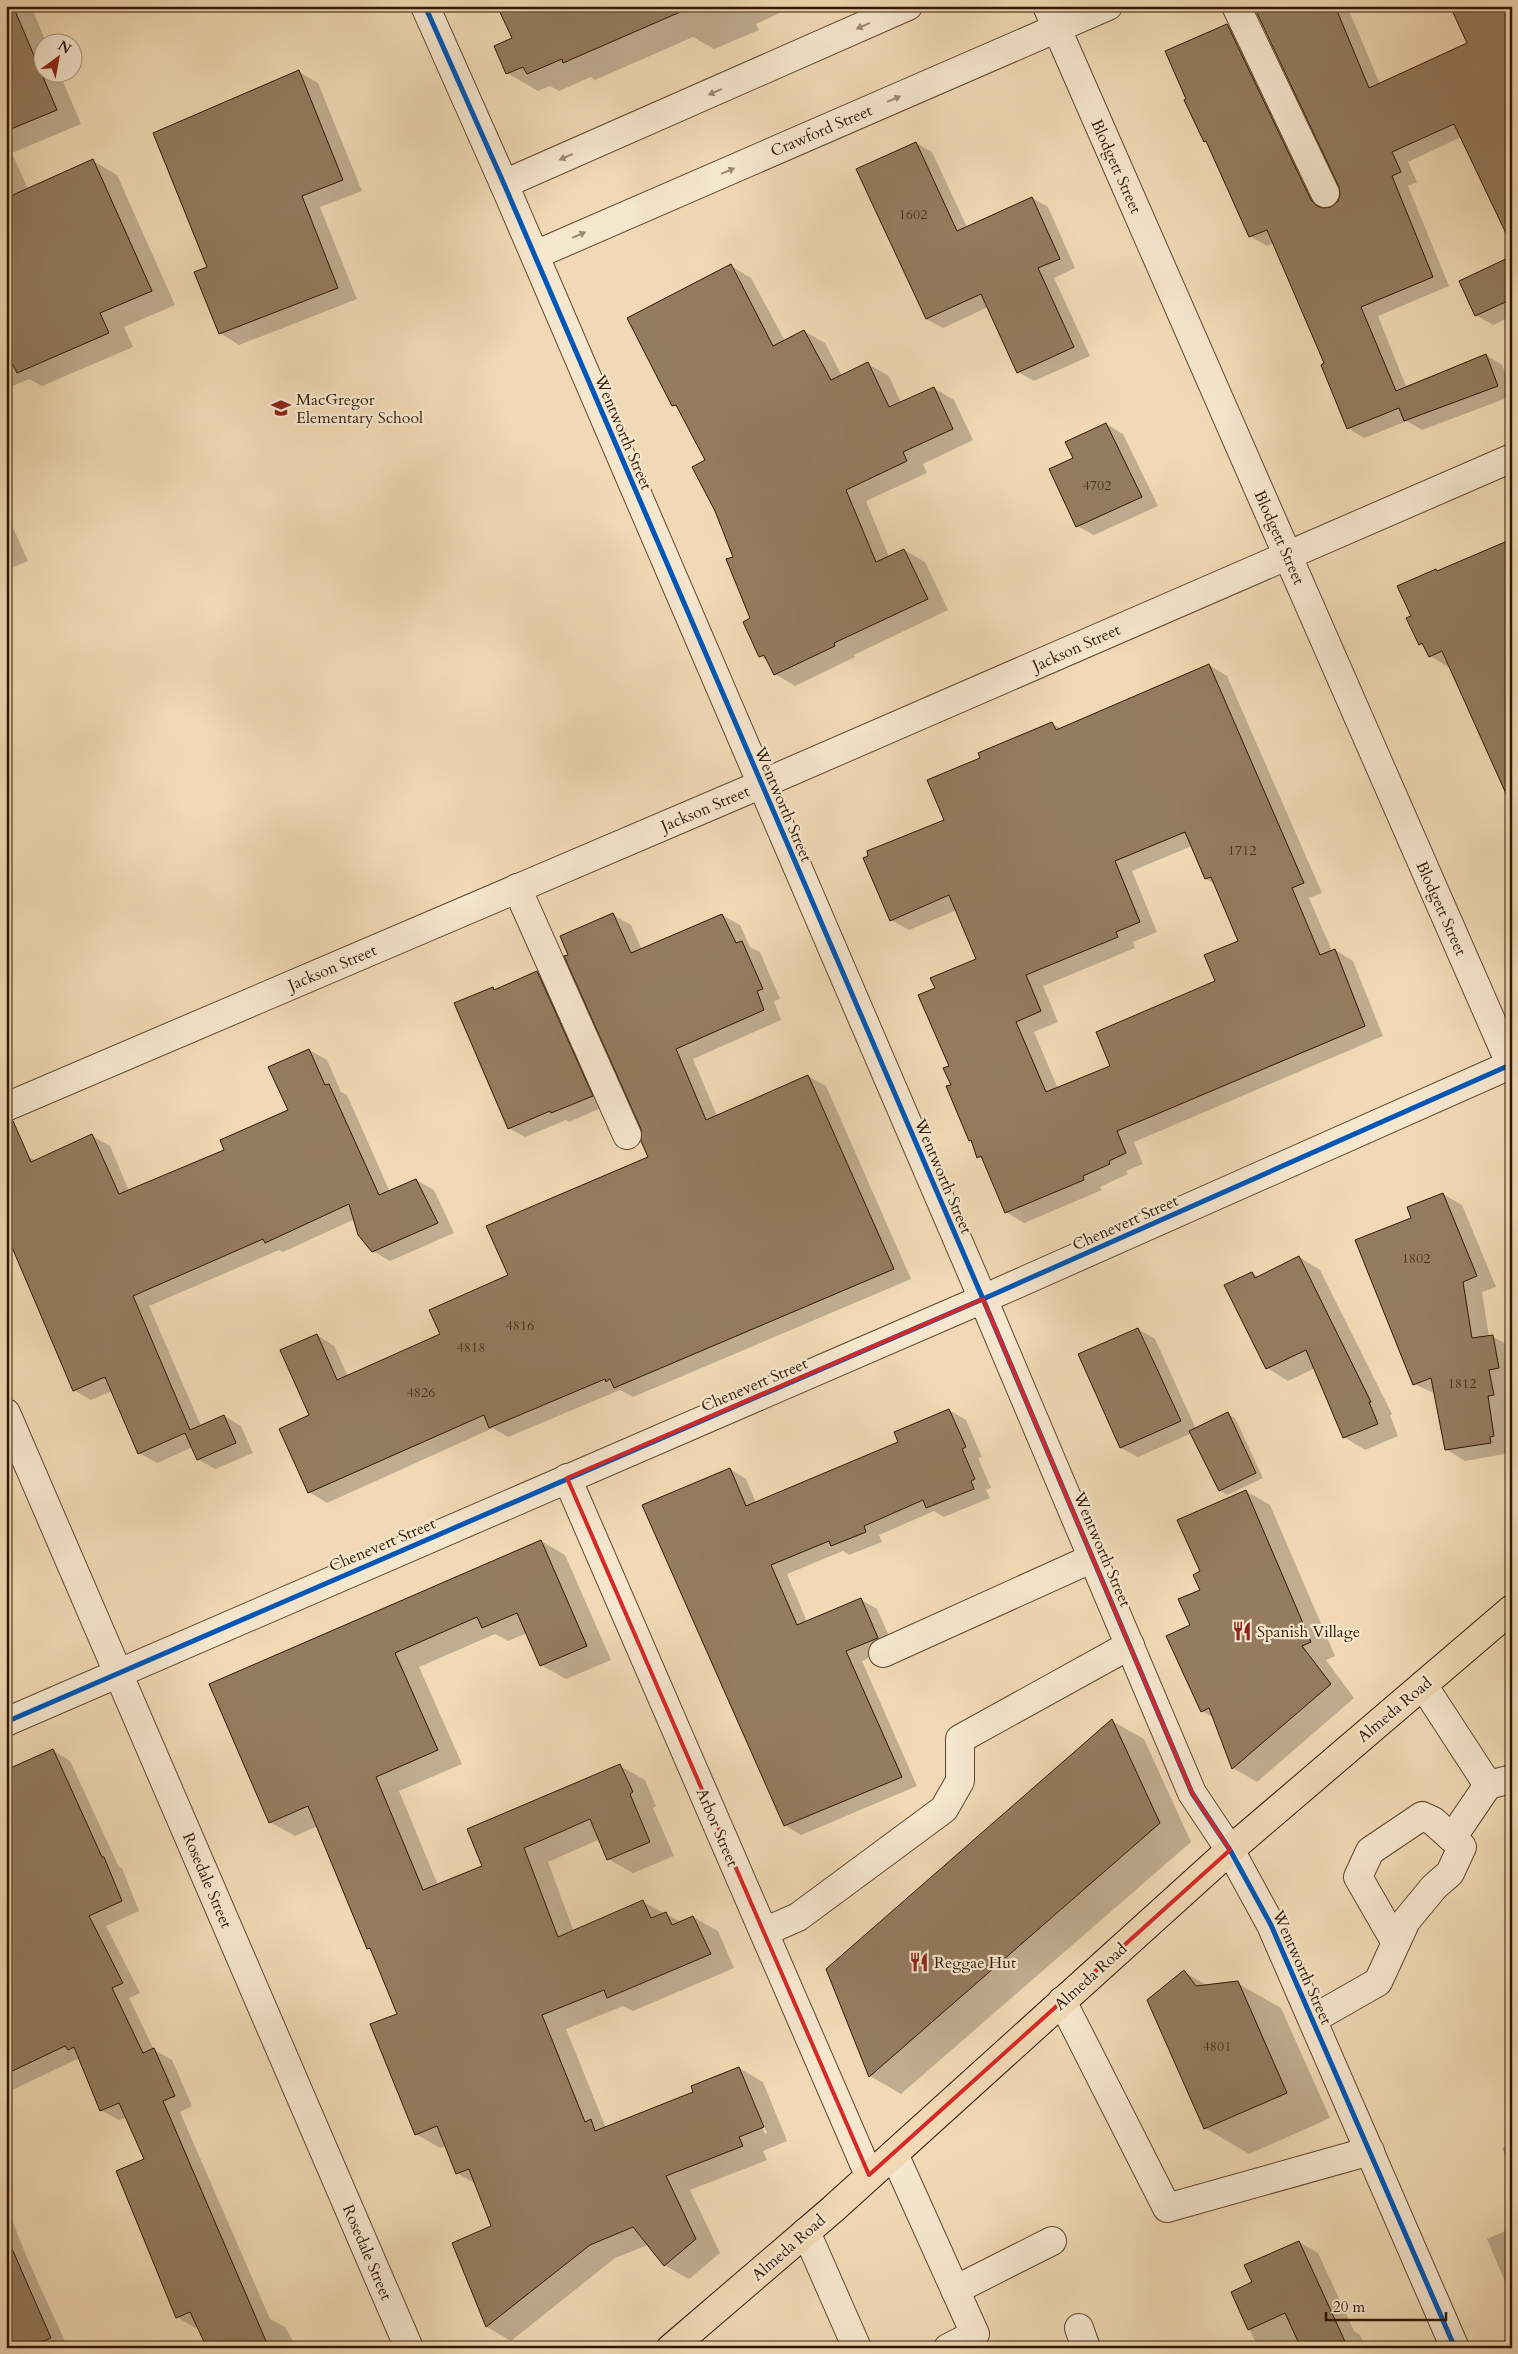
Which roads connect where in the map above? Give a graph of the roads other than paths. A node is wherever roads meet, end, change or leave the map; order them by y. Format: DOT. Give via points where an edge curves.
graph roads {
  1 [pos="426,6"];
  2 [pos="908,6"];
  3 [pos="1108,6"];
  4 [pos="1236,6"];
  5 [pos="1052,17"];
  6 [pos="504,184"];
  7 [pos="1325,193"];
  8 [pos="535,255"];
  9 [pos="1512,458"];
  10 [pos="1287,555"];
  11 [pos="762,784"];
  12 [pos="517,888"];
  13 [pos="1511,1067"];
  14 [pos="6,1107"];
  15 [pos="627,1136"];
  16 [pos="983,1299"];
  17 [pos="6,1413"];
  18 [pos="567,1478"];
  19 [pos="1093,1558"];
  20 [pos="1512,1609"];
  21 [pos="1130,1645"];
  22 [pos="883,1653"];
  23 [pos="118,1672"];
  24 [pos="1423,1685"];
  25 [pos="6,1722"];
  26 [pos="1500,1782"];
  27 [pos="1452,1838"];
  28 [pos="1230,1850"];
  29 [pos="764,1932"];
  30 [pos="1396,1943"];
  31 [pos="1062,2001"];
  32 [pos="1313,2020"];
  33 [pos="1370,2151"];
  34 [pos="894,2154"];
  35 [pos="869,2176"];
  36 [pos="806,2232"];
  37 [pos="1052,2241"];
  38 [pos="955,2290"];
  39 [pos="410,2348"];
  40 [pos="671,2348"];
  41 [pos="857,2348"];
  42 [pos="948,2348"];
  43 [pos="1455,2348"];
  1 -- 6 [label="street, Wentworth Street"];
  2 -- 6 [label="street, one-way"];
  3 -- 5 [label="street, Crawford Street"];
  4 -- 7 [label="street"];
  8 -- 5 [label="street, Crawford Street, one-way"];
  5 -- 10 [label="street, Blodgett Street"];
  6 -- 8 [label="street, Wentworth Street"];
  8 -- 11 [label="street, Wentworth Street"];
  9 -- 10 [label="street, Jackson Street"];
  10 -- 11 [label="street, Jackson Street"];
  10 -- 13 [label="street, Blodgett Street"];
  11 -- 12 [label="street, Jackson Street"];
  11 -- 16 [label="street, Wentworth Street"];
  12 -- 14 [label="street, Jackson Street"];
  12 -- 15 [label="street"];
  13 -- 16 [label="street, Chenevert Street"];
  16 -- 18 [label="street, Chenevert Street"];
  16 -- 19 [label="street, Wentworth Street"];
  17 -- 23 [label="street, Rosedale Street"];
  18 -- 23 [label="street, Chenevert Street"];
  18 -- 29 [label="street, Arbor Street"];
  19 -- 21 [label="street, Wentworth Street"];
  19 -- 22 [label="street"];
  20 -- 24 [label="main road, Almeda Road"];
  21 -- 28 [label="street, Wentworth Street" via="1192,1793"];
  21 -- 29 [label="street" via="960,1739 960,1781 944,1809 798,1917"];
  23 -- 25 [label="street, Chenevert Street"];
  23 -- 39 [label="street, Rosedale Street"];
  24 -- 26 [label="street"];
  24 -- 28 [label="main road, Almeda Road"];
  26 -- 27 [label="street"];
  27 -- 30 [label="street" via="1462,1847 1450,1873 1406,1921"];
  27 -- 30 [label="street" via="1422,1816 1370,1851 1358,1877"];
  28 -- 31 [label="main road, Almeda Road"];
  28 -- 32 [label="street, Wentworth Street" via="1271,1925"];
  29 -- 35 [label="street, Arbor Street"];
  30 -- 32 [label="street" via="1378,1982"];
  31 -- 33 [label="street" via="1167,2208"];
  31 -- 34 [label="main road, Almeda Road"];
  32 -- 33 [label="street, Wentworth Street"];
  33 -- 43 [label="street, Wentworth Street"];
  34 -- 35 [label="main road, Almeda Road"];
  34 -- 38 [label="street"];
  35 -- 36 [label="main road, Almeda Road"];
  36 -- 40 [label="main road, Almeda Road"];
  36 -- 41 [label="street"];
  37 -- 38 [label="street"];
  38 -- 42 [label="street" via="975,2334"];
}
